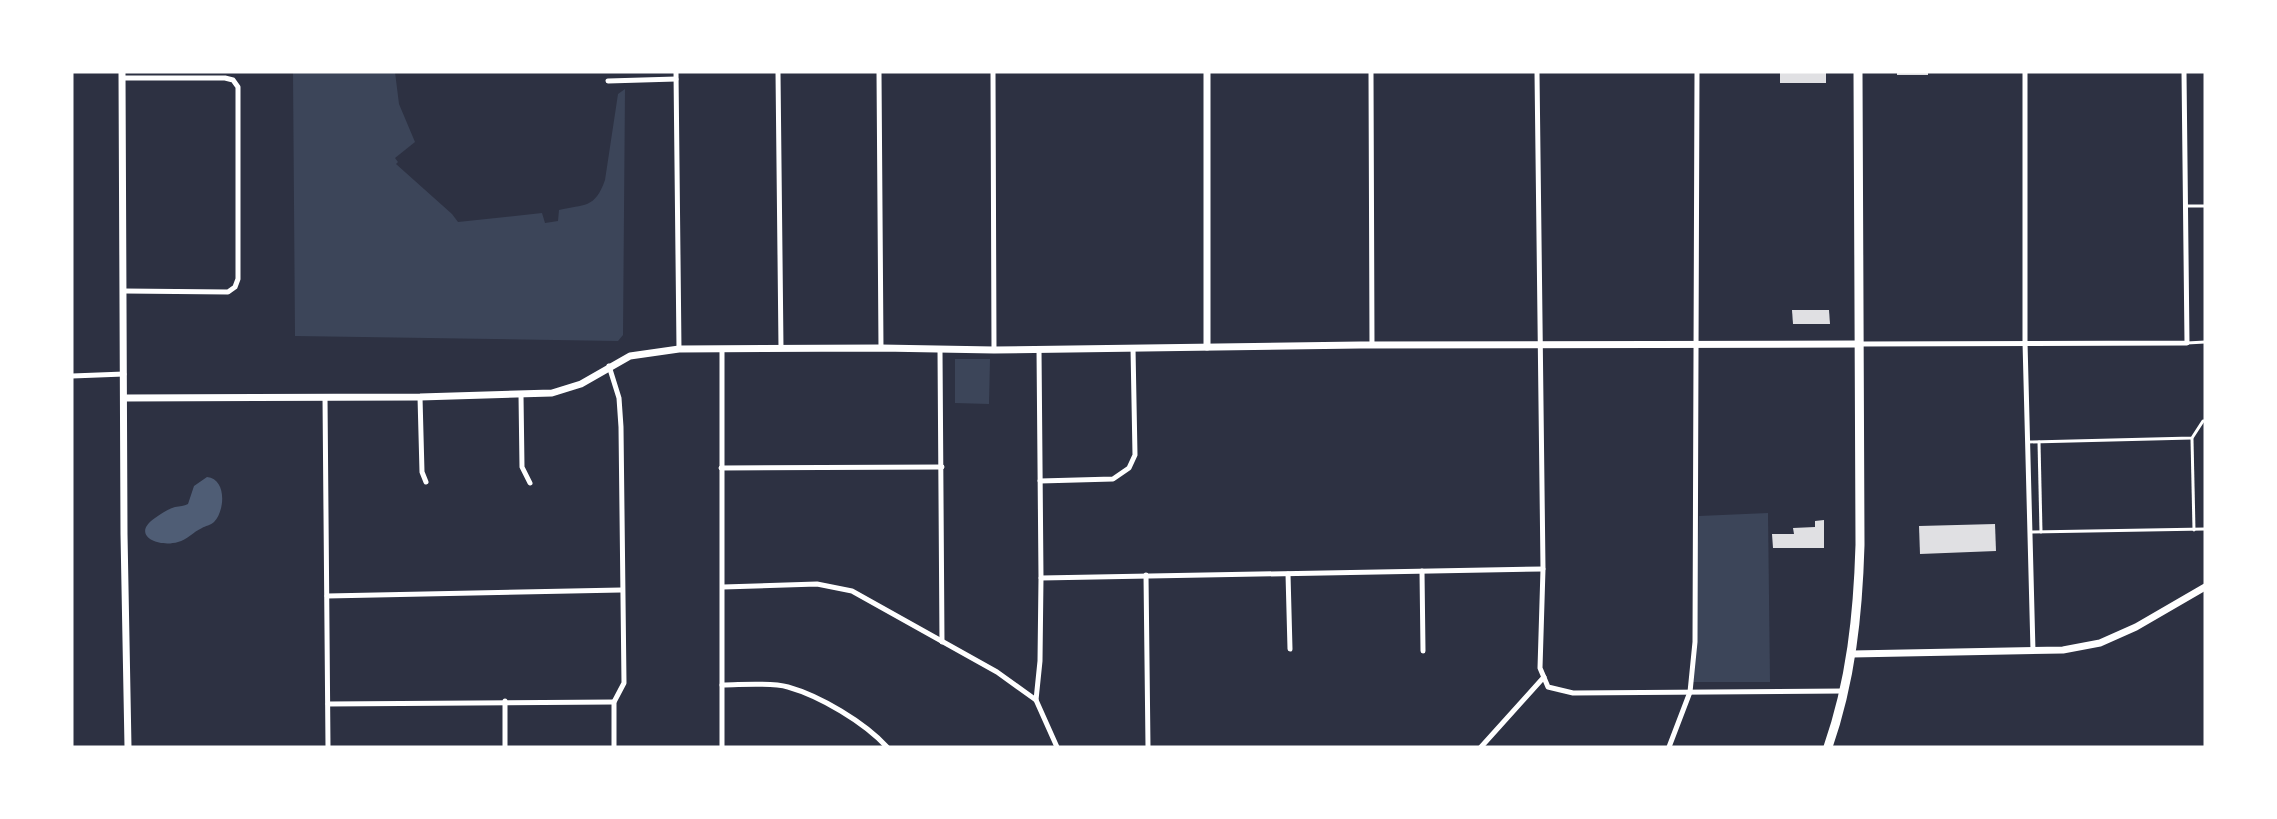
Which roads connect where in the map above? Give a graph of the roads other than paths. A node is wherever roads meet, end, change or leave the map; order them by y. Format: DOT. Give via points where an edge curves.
graph roads {
  1 [pos="676,72"];
  2 [pos="778,72"];
  3 [pos="879,72"];
  4 [pos="993,72"];
  5 [pos="1207,72"];
  6 [pos="1371,72"];
  7 [pos="1537,72"];
  8 [pos="1697,72"];
  9 [pos="1858,72"];
  10 [pos="2025,72"];
  11 [pos="2184,72"];
  12 [pos="122,75"];
  13 [pos="676,79"];
  14 [pos="608,81"];
  15 [pos="2185,206"];
  16 [pos="2205,206"];
  17 [pos="124,291"];
  18 [pos="2025,342"];
  19 [pos="2205,342"];
  20 [pos="2187,343"];
  21 [pos="1539,344"];
  22 [pos="1858,344"];
  23 [pos="1372,345"];
  24 [pos="1696,345"];
  25 [pos="1208,347"];
  26 [pos="781,348"];
  27 [pos="881,348"];
  28 [pos="1133,348"];
  29 [pos="679,349"];
  30 [pos="1039,349"];
  31 [pos="722,350"];
  32 [pos="940,350"];
  33 [pos="993,350"];
  34 [pos="609,366"];
  35 [pos="124,374"];
  36 [pos="72,376"];
  37 [pos="521,395"];
  38 [pos="325,397"];
  39 [pos="420,397"];
  40 [pos="125,398"];
  41 [pos="2205,421"];
  42 [pos="2192,438"];
  43 [pos="2026,442"];
  44 [pos="2039,442"];
  45 [pos="942,467"];
  46 [pos="721,468"];
  47 [pos="1040,481"];
  48 [pos="426,482"];
  49 [pos="530,483"];
  50 [pos="2205,529"];
  51 [pos="2194,530"];
  52 [pos="2041,531"];
  53 [pos="2028,532"];
  54 [pos="1543,569"];
  55 [pos="1422,571"];
  56 [pos="1288,574"];
  57 [pos="1146,575"];
  58 [pos="1041,578"];
  59 [pos="2205,586"];
  60 [pos="723,587"];
  61 [pos="621,590"];
  62 [pos="327,596"];
  63 [pos="942,642"];
  64 [pos="1290,649"];
  65 [pos="1423,651"];
  66 [pos="2033,651"];
  67 [pos="1852,654"];
  68 [pos="1544,676"];
  69 [pos="722,685"];
  70 [pos="1690,692"];
  71 [pos="1844,692"];
  72 [pos="1036,700"];
  73 [pos="505,701"];
  74 [pos="614,702"];
  75 [pos="328,704"];
  76 [pos="128,747"];
  77 [pos="328,747"];
  78 [pos="505,747"];
  79 [pos="614,747"];
  80 [pos="722,747"];
  81 [pos="887,747"];
  82 [pos="1057,747"];
  83 [pos="1148,747"];
  84 [pos="1481,747"];
  85 [pos="1669,747"];
  86 [pos="1828,747"];
  1 -- 13 [label="street"];
  2 -- 26 [label="street"];
  3 -- 27 [label="street"];
  4 -- 33 [label="street"];
  5 -- 25 [label="street"];
  6 -- 23 [label="street"];
  7 -- 21 [label="street"];
  8 -- 24 [label="street"];
  9 -- 22 [label="highway"];
  10 -- 18 [label="street"];
  11 -- 15 [label="street"];
  12 -- 17 [label="street"];
  12 -- 17 [label="street" via="225,78 238,87 235,287 228,292"];
  13 -- 14 [label="street"];
  13 -- 29 [label="street"];
  15 -- 16 [label="lane"];
  15 -- 20 [label="street"];
  17 -- 35 [label="street"];
  18 -- 20 [label="street"];
  18 -- 22 [label="street"];
  18 -- 43 [label="street"];
  19 -- 20 [label="lane"];
  21 -- 23 [label="street"];
  21 -- 24 [label="street"];
  21 -- 54 [label="street"];
  22 -- 24 [label="street"];
  22 -- 67 [label="highway" via="1860,544"];
  23 -- 25 [label="street"];
  24 -- 70 [label="street" via="1695,642"];
  25 -- 28 [label="street"];
  26 -- 27 [label="street"];
  26 -- 31 [label="street"];
  27 -- 32 [label="street"];
  28 -- 30 [label="street"];
  28 -- 47 [label="street" via="1135,455 1129,468 1113,479"];
  29 -- 31 [label="street"];
  29 -- 34 [label="street" via="630,356"];
  30 -- 33 [label="street"];
  30 -- 47 [label="street"];
  31 -- 46 [label="street"];
  32 -- 33 [label="street"];
  32 -- 45 [label="street"];
  34 -- 37 [label="street" via="581,384 552,393"];
  34 -- 61 [label="street" via="619,398 621,427"];
  35 -- 36 [label="street"];
  35 -- 40 [label="street"];
  37 -- 39 [label="street"];
  37 -- 49 [label="street" via="522,467"];
  38 -- 39 [label="street"];
  38 -- 40 [label="street"];
  38 -- 62 [label="street"];
  39 -- 48 [label="street" via="422,472"];
  40 -- 76 [label="street"];
  41 -- 42 [label="lane"];
  42 -- 44 [label="lane"];
  42 -- 51 [label="lane"];
  43 -- 44 [label="lane"];
  43 -- 53 [label="street"];
  44 -- 52 [label="lane"];
  45 -- 46 [label="street"];
  45 -- 63 [label="street"];
  46 -- 60 [label="street"];
  47 -- 58 [label="street"];
  50 -- 51 [label="lane"];
  51 -- 52 [label="lane"];
  52 -- 53 [label="lane"];
  53 -- 66 [label="street"];
  54 -- 55 [label="street"];
  54 -- 68 [label="street" via="1540,668"];
  55 -- 56 [label="street"];
  55 -- 65 [label="street"];
  56 -- 57 [label="street"];
  56 -- 64 [label="street"];
  57 -- 58 [label="street"];
  57 -- 83 [label="street"];
  58 -- 72 [label="street"];
  59 -- 66 [label="street" via="2160,614 2100,643"];
  60 -- 63 [label="street" via="818,584 852,591"];
  60 -- 69 [label="street"];
  61 -- 62 [label="street"];
  61 -- 74 [label="street" via="624,683"];
  62 -- 75 [label="street"];
  63 -- 72 [label="street" via="997,672"];
  66 -- 67 [label="street"];
  67 -- 71 [label="highway"];
  68 -- 70 [label="street" via="1548,687 1573,693"];
  68 -- 84 [label="street"];
  69 -- 80 [label="street"];
  69 -- 81 [label="street" via="786,686 828,704"];
  70 -- 71 [label="street"];
  70 -- 85 [label="street"];
  71 -- 86 [label="highway"];
  72 -- 82 [label="street"];
  73 -- 74 [label="street"];
  73 -- 75 [label="street"];
  73 -- 78 [label="street"];
  74 -- 79 [label="street"];
  75 -- 77 [label="street"];
}
